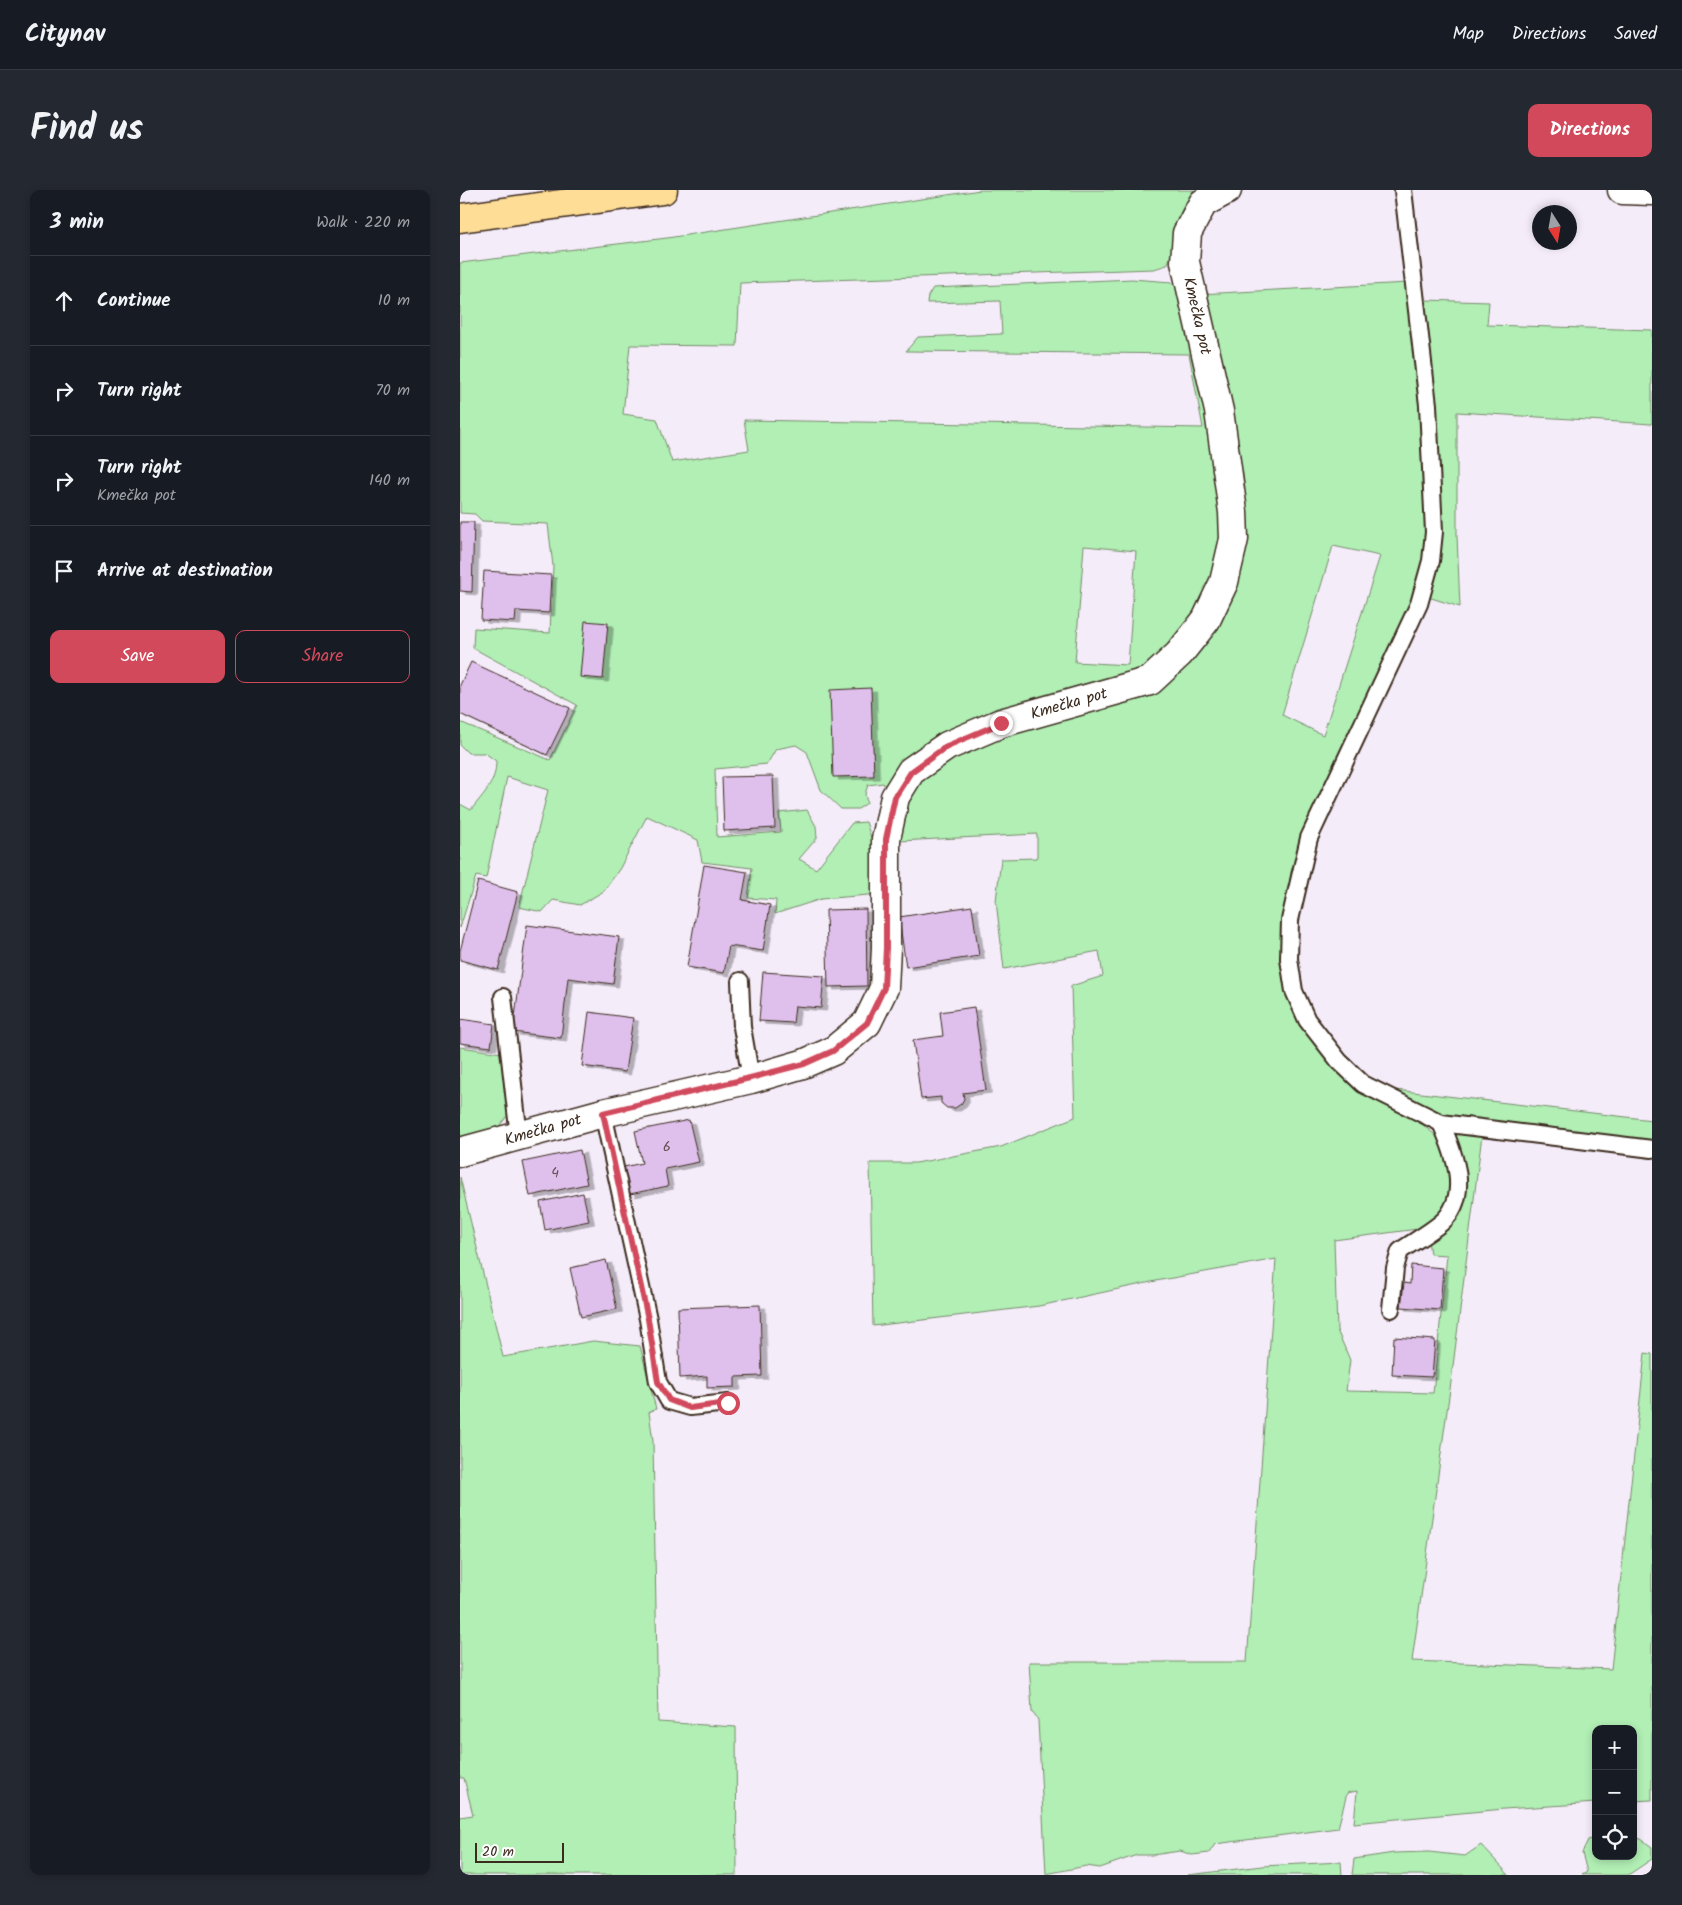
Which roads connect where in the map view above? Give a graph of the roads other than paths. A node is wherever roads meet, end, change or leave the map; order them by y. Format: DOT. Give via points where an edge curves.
graph roads {
  1 [pos="663,190"];
  2 [pos="1227,190"];
  3 [pos="1403,190"];
  4 [pos="1622,190"];
  5 [pos="1652,191"];
  6 [pos="460,218"];
  7 [pos="740,981"];
  8 [pos="503,997"];
  9 [pos="750,1078"];
  10 [pos="603,1113"];
  11 [pos="1441,1123"];
  12 [pos="519,1137"];
  13 [pos="1652,1149"];
  14 [pos="460,1152"];
  15 [pos="1391,1309"];
  16 [pos="728,1403"];
  1 -- 6 [label="highway"];
  2 -- 9 [label="street, Kmečka pot" via="1203,203 1187,233 1185,262 1218,411 1234,539 1224,582 1206,620 1179,654 1150,681 1001,723 947,746 911,772 895,797 886,839 884,988 867,1023 833,1051 804,1064"];
  3 -- 11 [label="lane" via="1428,405 1434,532 1431,561 1419,604 1309,838 1290,920 1289,959 1294,990 1307,1020 1339,1061 1364,1084"];
  4 -- 5 [label="street"];
  7 -- 9 [label="lane" via="742,1027"];
  8 -- 12 [label="lane"];
  9 -- 10 [label="street, Kmečka pot"];
  10 -- 12 [label="street, Kmečka pot"];
  10 -- 16 [label="lane" via="648,1319 658,1382 669,1400 690,1408"];
  11 -- 13 [label="lane"];
  11 -- 15 [label="lane" via="1459,1177 1455,1204 1442,1222 1400,1251"];
  12 -- 14 [label="street, Kmečka pot"];
}
